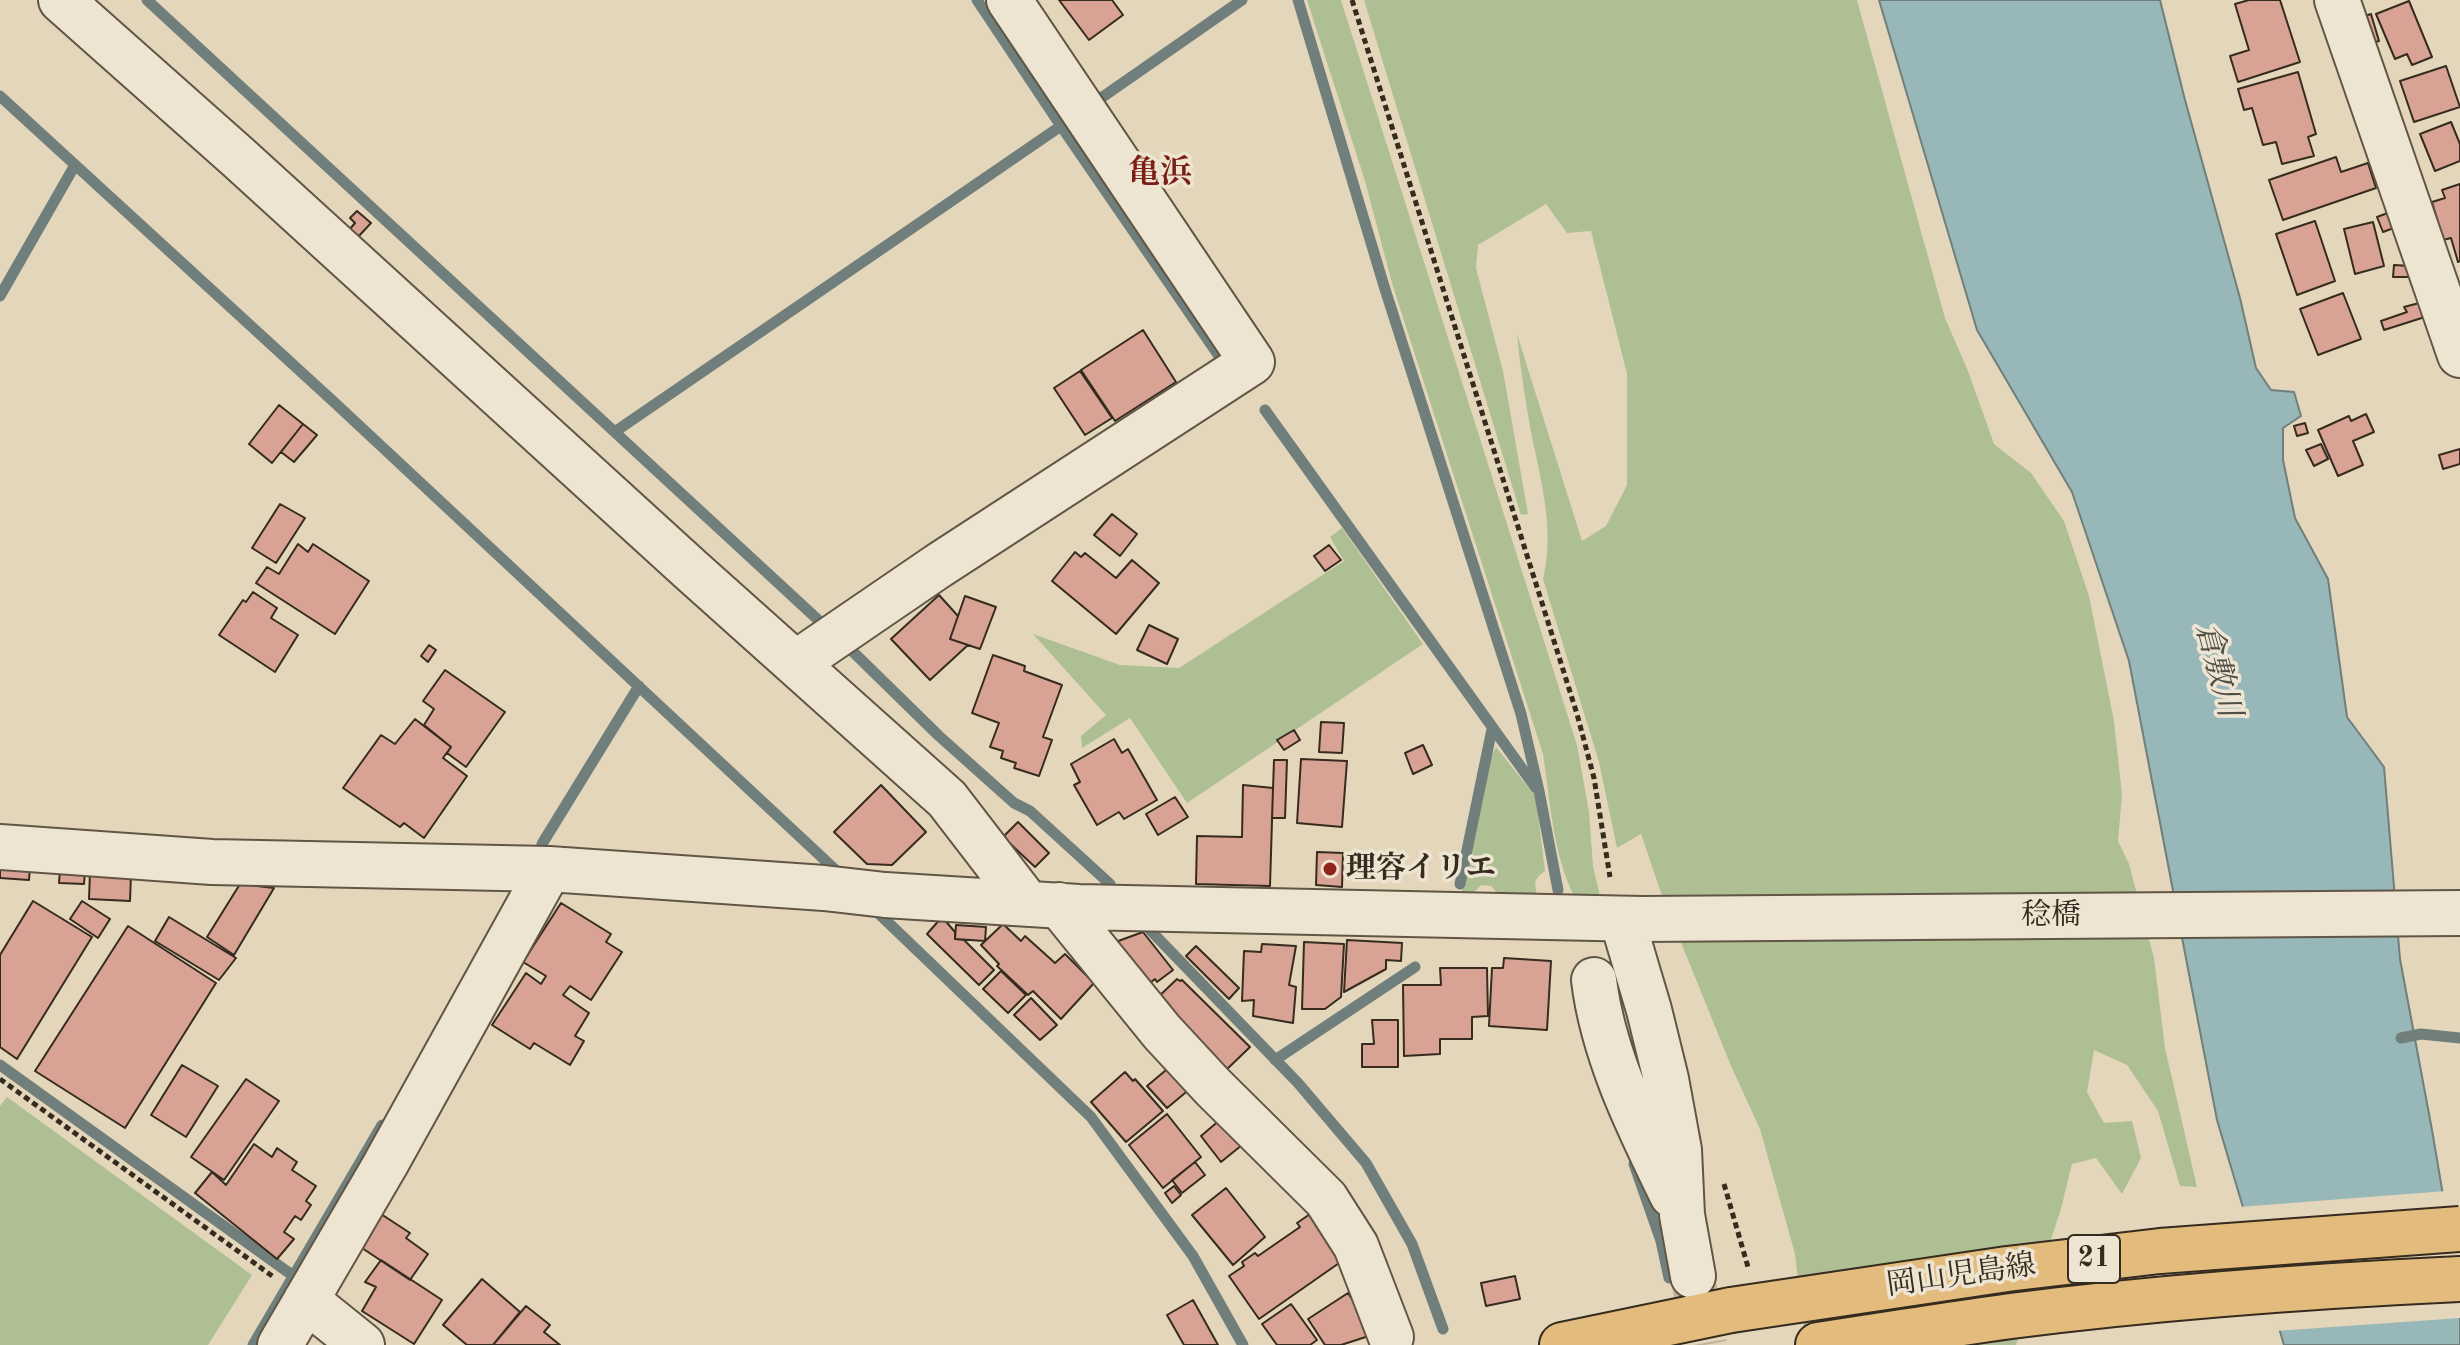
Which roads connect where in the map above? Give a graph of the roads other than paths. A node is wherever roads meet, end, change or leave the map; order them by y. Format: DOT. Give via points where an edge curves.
graph roads {
  1 [pos="61,0"];
  2 [pos="1009,0"];
  3 [pos="2337,0"];
  4 [pos="2460,355"];
  5 [pos="822,645"];
  6 [pos="0,847"];
  7 [pos="549,869"];
  8 [pos="1043,904"];
  9 [pos="2460,913"];
  10 [pos="1632,919"];
  11 [pos="1594,980"];
  12 [pos="1682,1215"];
  13 [pos="2460,1229"];
  14 [pos="1693,1276"];
  15 [pos="2460,1279"];
  16 [pos="302,1289"];
  17 [pos="1391,1337"];
  18 [pos="280,1345"];
  19 [pos="362,1345"];
  20 [pos="1562,1345"];
  21 [pos="1818,1345"];
  1 -- 5 [label="street" via="691,570"];
  2 -- 5 [label="street" via="1252,362"];
  3 -- 4 [label="street"];
  5 -- 8 [label="street" via="947,799"];
  6 -- 7 [label="street, 稔橋" via="212,862"];
  7 -- 8 [label="street, 稔橋"];
  7 -- 16 [label="street" via="385,1165"];
  8 -- 10 [label="street, 稔橋"];
  8 -- 17 [label="street" via="1213,1087 1326,1199 1356,1246"];
  9 -- 10 [label="street, 稔橋"];
  10 -- 12 [label="street" via="1679,1150"];
  11 -- 12 [label="street" via="1615,1063"];
  12 -- 14 [label="street"];
  13 -- 20 [label="main road, 岡山児島線 / 21, bridge" via="2007,1269 1731,1310"];
  15 -- 21 [label="main road, 岡山児島線 / 21" via="2135,1303"];
  16 -- 18 [label="street"];
  16 -- 19 [label="street"];
}
